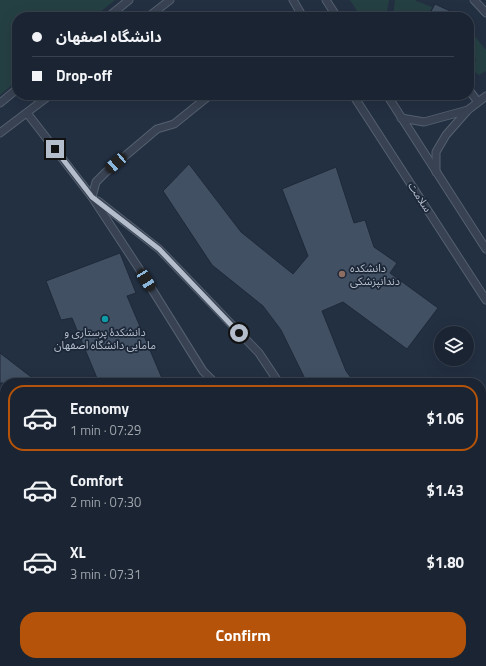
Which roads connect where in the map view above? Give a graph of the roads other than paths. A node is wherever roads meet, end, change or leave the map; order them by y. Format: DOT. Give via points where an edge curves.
graph roads {
  1 [pos="129,0"];
  2 [pos="170,0"];
  3 [pos="293,0"];
  4 [pos="326,0"];
  5 [pos="474,0"];
  6 [pos="114,12"];
  7 [pos="154,12"];
  8 [pos="300,12"];
  9 [pos="334,12"];
  10 [pos="486,13"];
  11 [pos="12,93"];
  12 [pos="486,96"];
  13 [pos="474,97"];
  14 [pos="44,100"];
  15 [pos="204,100"];
  16 [pos="356,100"];
  17 [pos="390,100"];
  18 [pos="478,102"];
  19 [pos="0,103"];
  20 [pos="468,110"];
  21 [pos="27,113"];
  22 [pos="401,118"];
  23 [pos="0,133"];
  24 [pos="436,173"];
  25 [pos="92,197"];
  26 [pos="486,249"];
  27 [pos="486,300"];
  28 [pos="210,378"];
  29 [pos="276,378"];
  1 -- 6 [label="lane"];
  2 -- 7 [label="lane"];
  3 -- 8 [label="lane"];
  4 -- 9 [label="lane"];
  5 -- 10 [label="lane"];
  11 -- 19 [label="lane"];
  12 -- 18 [label="lane"];
  13 -- 18 [label="lane"];
  14 -- 21 [label="lane"];
  15 -- 25 [label="lane" via="174,124 157,129 106,172 96,182"];
  16 -- 27 [label="lane, سلامت"];
  17 -- 22 [label="lane"];
  18 -- 20 [label="lane"];
  20 -- 22 [label="lane" via="424,122"];
  20 -- 24 [label="lane" via="446,135 436,152"];
  21 -- 23 [label="lane"];
  21 -- 25 [label="lane"];
  22 -- 24 [label="lane"];
  24 -- 26 [label="lane"];
  25 -- 28 [label="lane" via="203,371"];
  25 -- 29 [label="lane" via="159,249 259,353"];
}
